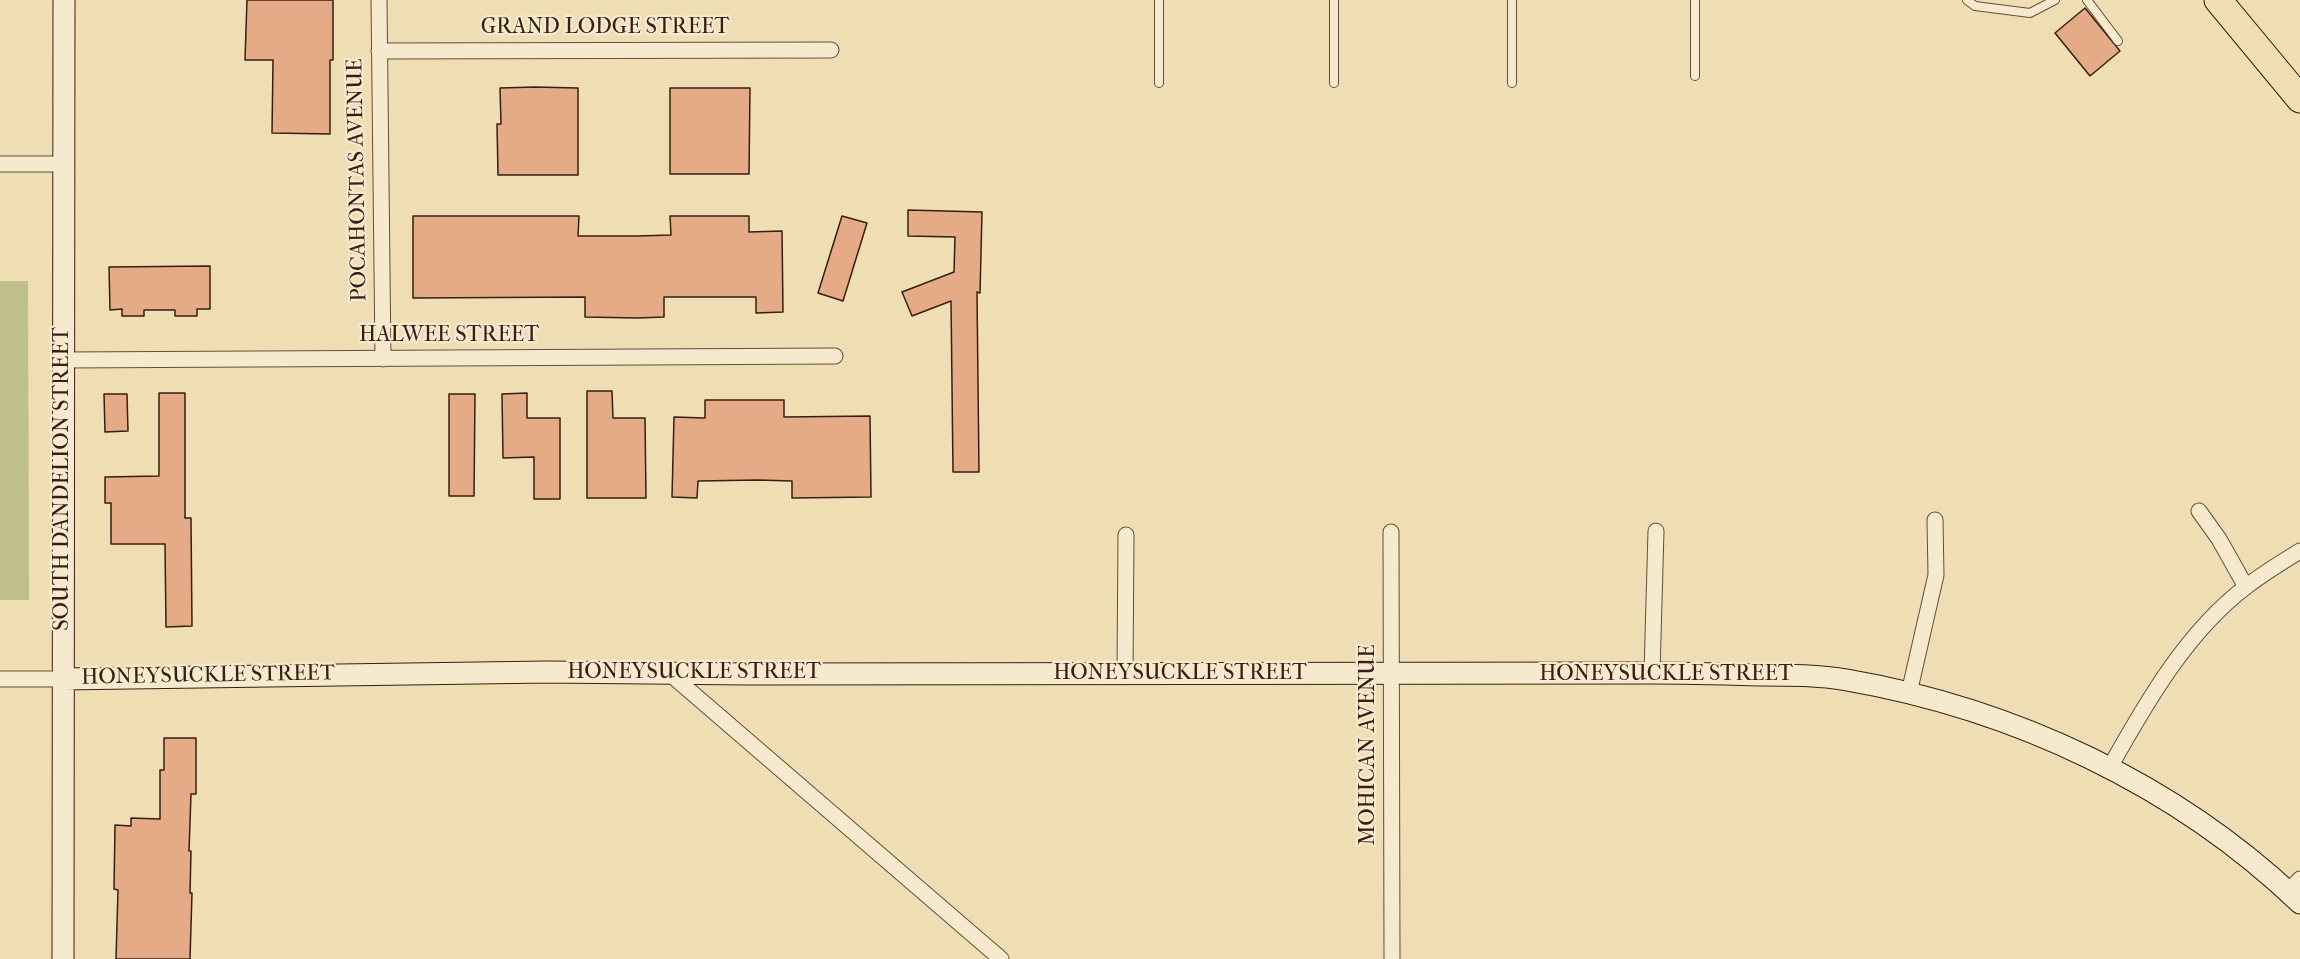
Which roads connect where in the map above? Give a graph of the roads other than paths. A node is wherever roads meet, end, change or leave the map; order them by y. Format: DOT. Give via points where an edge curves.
graph roads {
  1 [pos="64,0"];
  2 [pos="379,0"];
  3 [pos="1159,0"];
  4 [pos="1334,0"];
  5 [pos="1512,0"];
  6 [pos="1695,0"];
  7 [pos="1967,0"];
  8 [pos="2055,0"];
  9 [pos="2087,0"];
  10 [pos="2218,0"];
  11 [pos="2118,41"];
  12 [pos="831,50"];
  13 [pos="379,51"];
  14 [pos="1695,76"];
  15 [pos="1159,83"];
  16 [pos="1334,83"];
  17 [pos="1512,83"];
  18 [pos="2300,99"];
  19 [pos="0,164"];
  20 [pos="65,164"];
  21 [pos="835,356"];
  22 [pos="383,359"];
  23 [pos="63,360"];
  24 [pos="2199,511"];
  25 [pos="1935,520"];
  26 [pos="1656,531"];
  27 [pos="1391,532"];
  28 [pos="1126,535"];
  29 [pos="2300,550"];
  30 [pos="2246,586"];
  31 [pos="669,673"];
  32 [pos="1125,673"];
  33 [pos="1652,673"];
  34 [pos="1392,674"];
  35 [pos="0,679"];
  36 [pos="63,679"];
  37 [pos="1909,693"];
  38 [pos="2110,767"];
  39 [pos="2296,891"];
  40 [pos="63,959"];
  41 [pos="1001,959"];
  42 [pos="1392,959"];
  1 -- 20 [label="street, SOUTH DANDELION STREET"];
  2 -- 13 [label="street, POCAHONTAS AVENUE"];
  3 -- 15 [label="lane"];
  4 -- 16 [label="lane"];
  5 -- 17 [label="lane"];
  6 -- 14 [label="lane"];
  7 -- 8 [label="lane" via="1975,6 2030,13"];
  9 -- 11 [label="lane"];
  10 -- 18 [label="highway"];
  12 -- 13 [label="street, GRAND LODGE STREET"];
  13 -- 22 [label="street, POCAHONTAS AVENUE"];
  19 -- 20 [label="street"];
  20 -- 23 [label="street, SOUTH DANDELION STREET"];
  21 -- 22 [label="street, HALWEE STREET"];
  22 -- 23 [label="street, HALWEE STREET"];
  23 -- 36 [label="street, SOUTH DANDELION STREET"];
  24 -- 30 [label="street"];
  25 -- 37 [label="street" via="1936,575"];
  26 -- 33 [label="street"];
  27 -- 34 [label="street, MOHICAN AVENUE"];
  28 -- 32 [label="street"];
  29 -- 30 [label="street"];
  30 -- 38 [label="street" via="2176,659"];
  31 -- 32 [label="street, HONEYSUCKLE STREET"];
  31 -- 36 [label="street, HONEYSUCKLE STREET"];
  31 -- 41 [label="street"];
  32 -- 34 [label="street, HONEYSUCKLE STREET"];
  33 -- 34 [label="street, HONEYSUCKLE STREET"];
  33 -- 37 [label="street, HONEYSUCKLE STREET" via="1795,675"];
  34 -- 42 [label="street, MOHICAN AVENUE"];
  35 -- 36 [label="street, HONEYSUCKLE STREET"];
  36 -- 40 [label="street, SOUTH DANDELION STREET"];
  37 -- 38 [label="street, HONEYSUCKLE STREET" via="2000,720"];
  38 -- 39 [label="street, HONEYSUCKLE STREET" via="2168,801"];
}
